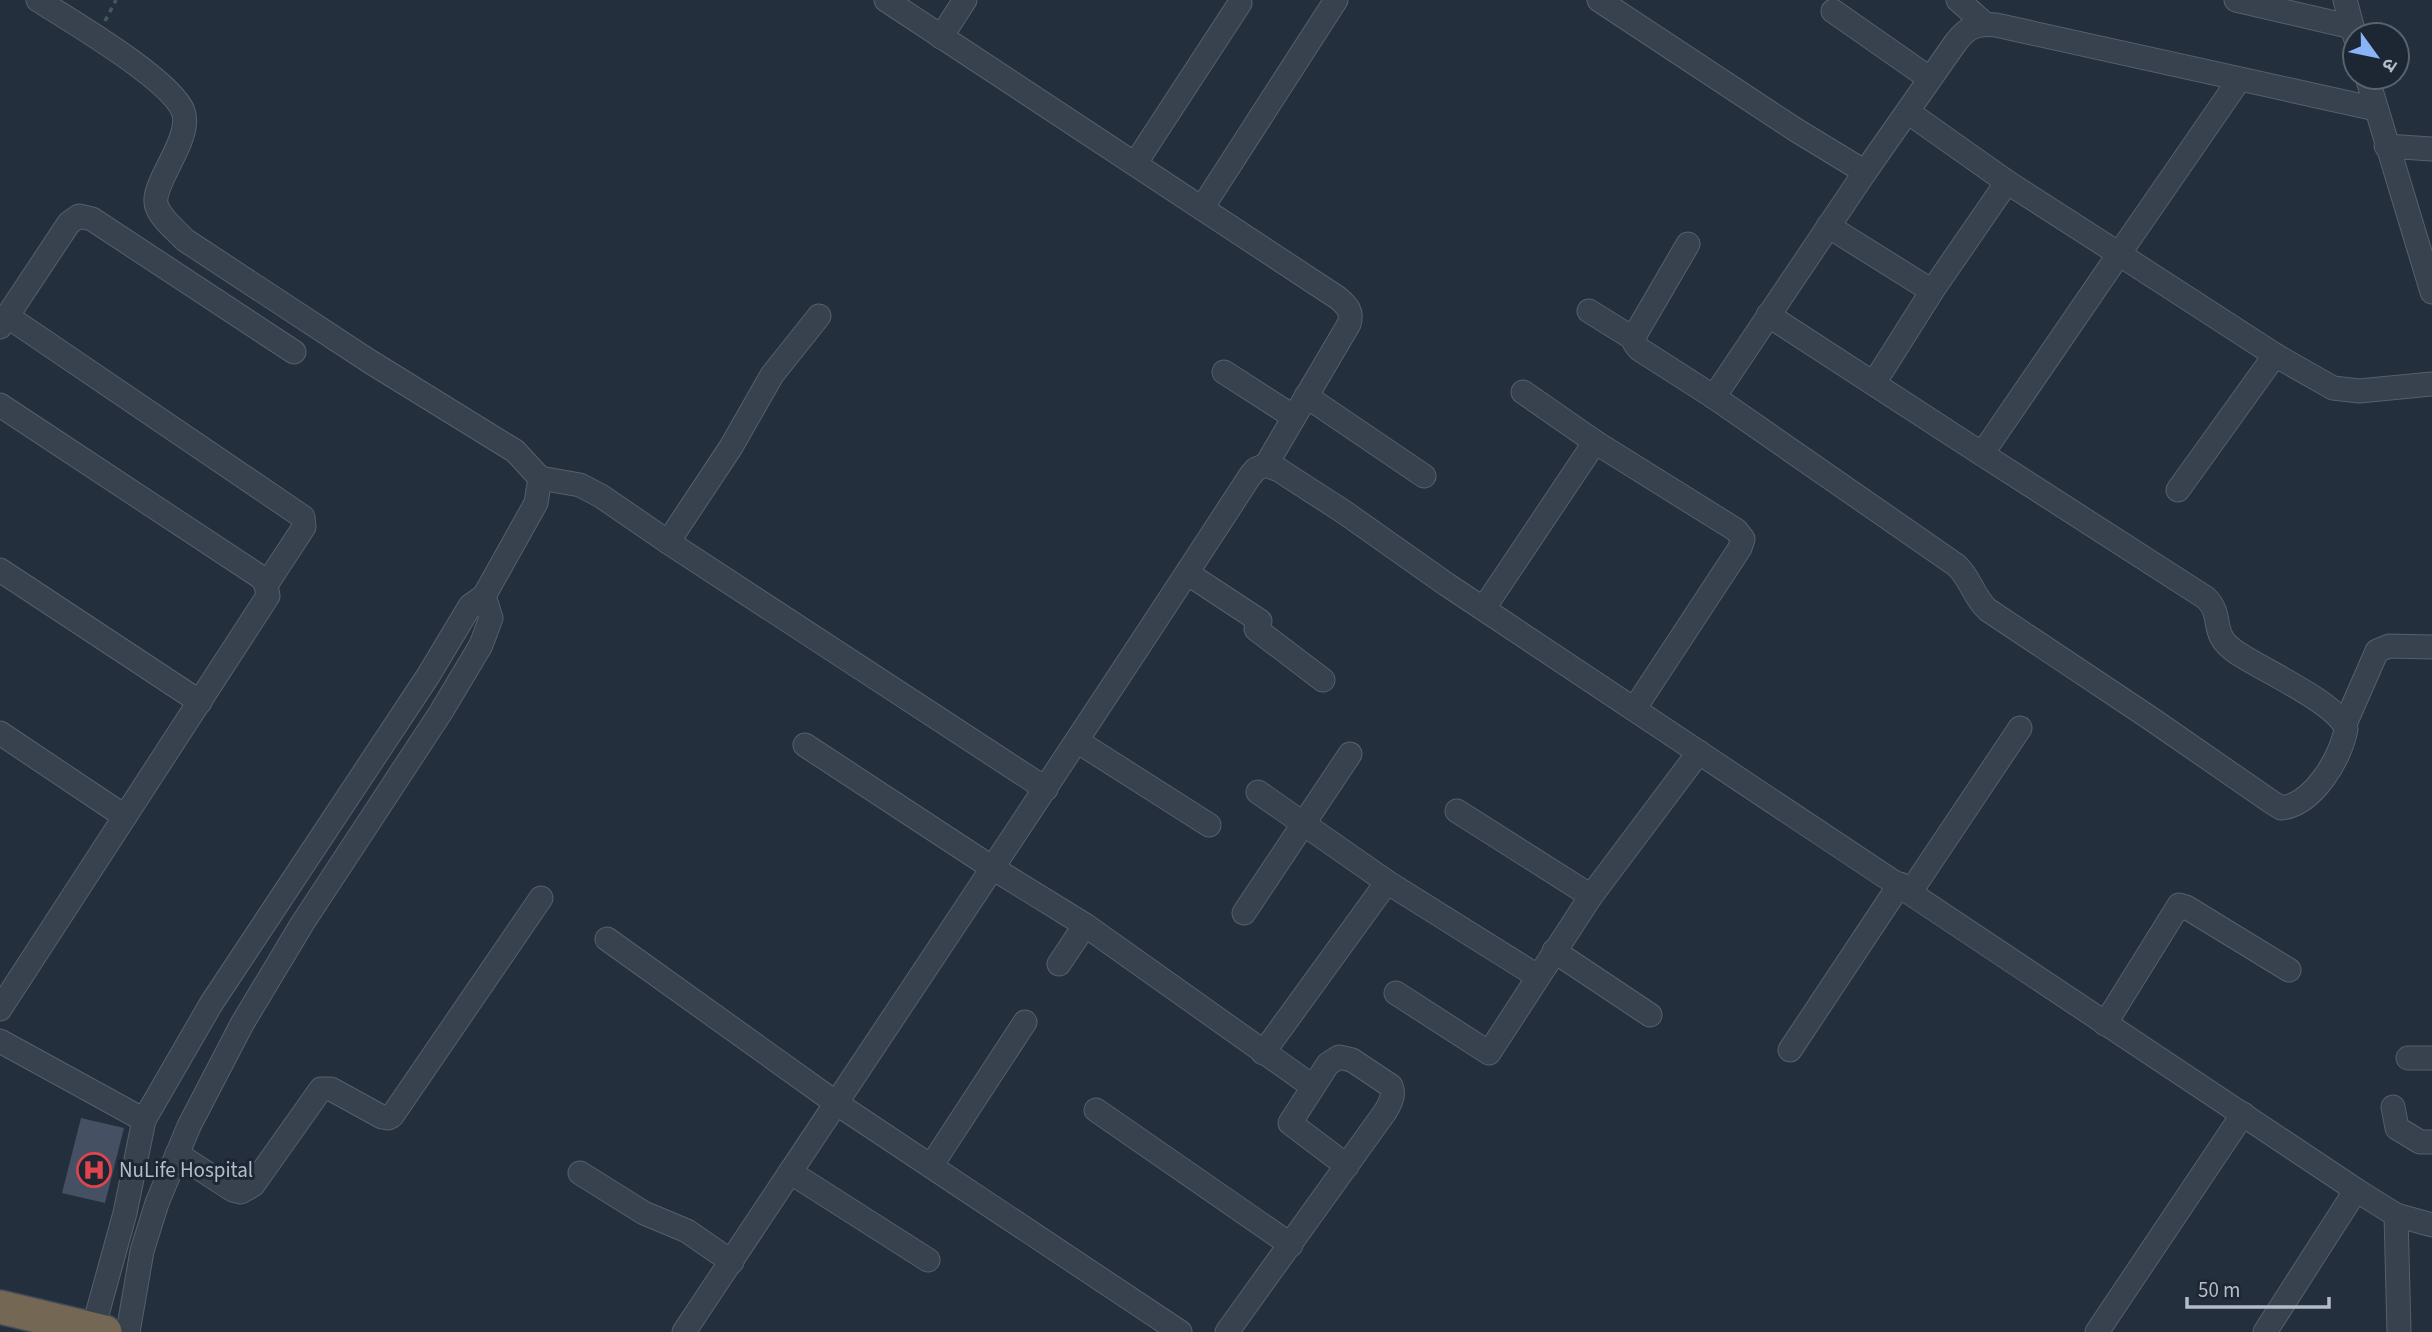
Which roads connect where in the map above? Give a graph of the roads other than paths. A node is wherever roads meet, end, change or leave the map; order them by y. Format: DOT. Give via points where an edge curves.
graph roads {
  1 [pos="39,0"];
  2 [pos="886,0"];
  3 [pos="965,0"];
  4 [pos="1336,0"];
  5 [pos="1599,0"];
  6 [pos="1958,0"];
  7 [pos="2236,0"];
  8 [pos="2345,0"];
  9 [pos="1240,3"];
  10 [pos="1833,11"];
  11 [pos="2351,21"];
  12 [pos="1985,24"];
  13 [pos="2341,28"];
  14 [pos="941,37"];
  15 [pos="1929,78"];
  16 [pos="2239,80"];
  17 [pos="2371,91"];
  18 [pos="2375,108"];
  19 [pos="1908,112"];
  20 [pos="2386,146"];
  21 [pos="2432,149"];
  22 [pos="1135,164"];
  23 [pos="1865,172"];
  24 [pos="2007,182"];
  25 [pos="1202,208"];
  26 [pos="1829,226"];
  27 [pos="1688,244"];
  28 [pos="2119,254"];
  29 [pos="1932,290"];
  30 [pos="2432,292"];
  31 [pos="1590,311"];
  32 [pos="1768,315"];
  33 [pos="819,316"];
  34 [pos="4,321"];
  35 [pos="1634,340"];
  36 [pos="294,352"];
  37 [pos="2275,355"];
  38 [pos="1224,372"];
  39 [pos="1874,383"];
  40 [pos="2432,384"];
  41 [pos="1523,392"];
  42 [pos="1306,396"];
  43 [pos="1714,397"];
  44 [pos="0,405"];
  45 [pos="1294,417"];
  46 [pos="1595,442"];
  47 [pos="1982,454"];
  48 [pos="1266,464"];
  49 [pos="1424,476"];
  50 [pos="540,478"];
  51 [pos="2178,490"];
  52 [pos="668,542"];
  53 [pos="0,570"];
  54 [pos="1187,573"];
  55 [pos="266,585"];
  56 [pos="484,596"];
  57 [pos="1484,608"];
  58 [pos="2432,648"];
  59 [pos="1323,680"];
  60 [pos="200,702"];
  61 [pos="1635,708"];
  62 [pos="2345,724"];
  63 [pos="2020,729"];
  64 [pos="0,733"];
  65 [pos="1077,741"];
  66 [pos="805,745"];
  67 [pos="1699,752"];
  68 [pos="1350,754"];
  69 [pos="1046,789"];
  70 [pos="1258,792"];
  71 [pos="1457,811"];
  72 [pos="124,816"];
  73 [pos="1304,824"];
  74 [pos="1209,825"];
  75 [pos="991,867"];
  76 [pos="1387,882"];
  77 [pos="1905,888"];
  78 [pos="1591,896"];
  79 [pos="541,898"];
  80 [pos="1244,913"];
  81 [pos="1085,925"];
  82 [pos="607,939"];
  83 [pos="1554,951"];
  84 [pos="1059,964"];
  85 [pos="2289,970"];
  86 [pos="1537,976"];
  87 [pos="1396,993"];
  88 [pos="0,1009"];
  89 [pos="1650,1016"];
  90 [pos="1025,1022"];
  91 [pos="2105,1024"];
  92 [pos="0,1041"];
  93 [pos="1790,1050"];
  94 [pos="1263,1053"];
  95 [pos="2408,1058"];
  96 [pos="2432,1058"];
  97 [pos="1312,1086"];
  98 [pos="836,1103"];
  99 [pos="2393,1107"];
  100 [pos="1096,1110"];
  101 [pos="2243,1114"];
  102 [pos="144,1120"];
  103 [pos="2432,1142"];
  104 [pos="177,1154"];
  105 [pos="931,1166"];
  106 [pos="1347,1166"];
  107 [pos="790,1172"];
  108 [pos="580,1173"];
  109 [pos="2356,1189"];
  110 [pos="2396,1215"];
  111 [pos="2432,1225"];
  112 [pos="1291,1245"];
  113 [pos="928,1260"];
  114 [pos="732,1262"];
  115 [pos="0,1307"];
  116 [pos="60,1327"];
  117 [pos="99,1331"];
  118 [pos="128,1332"];
  119 [pos="684,1332"];
  120 [pos="1180,1332"];
  121 [pos="1227,1332"];
  122 [pos="2097,1332"];
  123 [pos="2265,1332"];
  124 [pos="2399,1332"];
  1 -- 50 [label="street" via="172,93 184,113 184,126 155,197 162,216 185,240 515,451"];
  2 -- 14 [label="street"];
  3 -- 14 [label="street"];
  4 -- 25 [label="street"];
  5 -- 23 [label="street"];
  6 -- 12 [label="street"];
  7 -- 13 [label="street"];
  8 -- 11 [label="street"];
  9 -- 22 [label="street"];
  10 -- 15 [label="street"];
  12 -- 15 [label="street" via="1969,27"];
  12 -- 16 [label="street" via="2124,51"];
  14 -- 22 [label="street"];
  15 -- 19 [label="street"];
  16 -- 18 [label="street"];
  16 -- 28 [label="street"];
  17 -- 18 [label="street"];
  18 -- 20 [label="street"];
  19 -- 23 [label="street"];
  19 -- 24 [label="street"];
  20 -- 21 [label="street"];
  20 -- 30 [label="street"];
  22 -- 25 [label="street"];
  23 -- 26 [label="street"];
  24 -- 28 [label="street"];
  24 -- 29 [label="street"];
  25 -- 42 [label="street" via="1350,310 1349,324"];
  26 -- 29 [label="street"];
  26 -- 32 [label="street"];
  27 -- 35 [label="street"];
  28 -- 37 [label="street"];
  28 -- 47 [label="street"];
  29 -- 39 [label="street"];
  31 -- 35 [label="street"];
  32 -- 39 [label="street"];
  32 -- 43 [label="street"];
  33 -- 52 [label="street" via="772,375"];
  34 -- 36 [label="street" via="69,223 79,216 92,219"];
  34 -- 55 [label="street" via="303,517 304,527"];
  35 -- 43 [label="street" via="1639,349"];
  37 -- 40 [label="street" via="2346,391"];
  37 -- 51 [label="street"];
  38 -- 45 [label="street"];
  39 -- 47 [label="street"];
  41 -- 46 [label="street"];
  42 -- 45 [label="street"];
  42 -- 49 [label="street"];
  43 -- 62 [label="street" via="1956,565 1988,610 2281,808 2300,803 2321,782 2346,733"];
  44 -- 55 [label="street" via="262,578"];
  45 -- 48 [label="street"];
  46 -- 57 [label="street"];
  46 -- 61 [label="street" via="1736,530 1743,539"];
  47 -- 62 [label="street" via="2206,598 2214,608 2220,637 2233,651 2290,683"];
  48 -- 54 [label="street" via="1250,476"];
  48 -- 57 [label="street"];
  50 -- 52 [label="street" via="587,488"];
  50 -- 56 [label="street" via="536,503"];
  52 -- 69 [label="street"];
  53 -- 60 [label="street"];
  54 -- 59 [label="street" via="1259,621 1256,629"];
  54 -- 65 [label="street"];
  55 -- 60 [label="street" via="266,601"];
  56 -- 102 [label="street" via="470,607 211,1004"];
  56 -- 104 [label="street" via="491,618 481,645 302,924"];
  57 -- 61 [label="street"];
  58 -- 62 [label="street" via="2389,646 2378,651"];
  60 -- 72 [label="street"];
  61 -- 67 [label="street"];
  63 -- 77 [label="street"];
  64 -- 72 [label="street"];
  65 -- 69 [label="street"];
  65 -- 74 [label="street"];
  66 -- 75 [label="street"];
  67 -- 77 [label="street"];
  67 -- 78 [label="street"];
  68 -- 73 [label="street"];
  69 -- 75 [label="street"];
  70 -- 73 [label="street"];
  71 -- 78 [label="street"];
  72 -- 88 [label="street"];
  73 -- 76 [label="street"];
  73 -- 80 [label="street"];
  75 -- 81 [label="street"];
  75 -- 98 [label="street"];
  76 -- 86 [label="street"];
  76 -- 94 [label="street"];
  77 -- 91 [label="street"];
  77 -- 93 [label="street"];
  78 -- 83 [label="street"];
  79 -- 104 [label="street" via="392,1116 382,1117 331,1089 321,1089 253,1185 241,1192"];
  81 -- 84 [label="street"];
  81 -- 94 [label="street"];
  82 -- 98 [label="street"];
  83 -- 86 [label="street"];
  83 -- 89 [label="street"];
  85 -- 91 [label="street" via="2179,905"];
  86 -- 87 [label="street" via="1489,1052"];
  90 -- 105 [label="street"];
  91 -- 101 [label="street"];
  92 -- 102 [label="street"];
  94 -- 97 [label="street"];
  95 -- 96 [label="street"];
  97 -- 106 [label="street" via="1290,1123"];
  97 -- 106 [label="street" via="1339,1057 1352,1060 1392,1090 1390,1104"];
  98 -- 105 [label="street"];
  98 -- 107 [label="street"];
  99 -- 103 [label="street" via="2398,1128 2420,1142"];
  100 -- 112 [label="street"];
  101 -- 109 [label="street"];
  101 -- 122 [label="street"];
  102 -- 117 [label="street"];
  104 -- 118 [label="street" via="142,1251"];
  105 -- 120 [label="street"];
  106 -- 112 [label="street"];
  107 -- 113 [label="street"];
  107 -- 114 [label="street"];
  108 -- 114 [label="street" via="644,1213 687,1231"];
  109 -- 110 [label="street"];
  109 -- 123 [label="street"];
  110 -- 111 [label="street"];
  110 -- 124 [label="street"];
  112 -- 121 [label="street"];
  114 -- 119 [label="street"];
  115 -- 116 [label="highway"];
  116 -- 117 [label="highway"];
}
